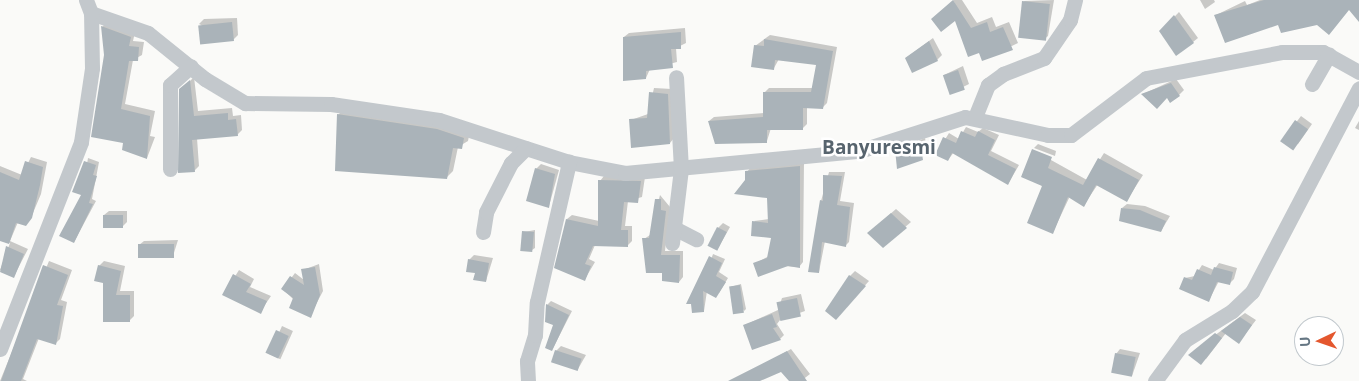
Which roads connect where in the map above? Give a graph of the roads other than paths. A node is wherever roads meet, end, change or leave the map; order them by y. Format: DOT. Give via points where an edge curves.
graph roads {
  1 [pos="1076,0"];
  2 [pos="88,6"];
  3 [pos="1329,54"];
  4 [pos="191,66"];
  5 [pos="1359,72"];
  6 [pos="676,77"];
  7 [pos="1312,84"];
  8 [pos="1359,88"];
  9 [pos="975,117"];
  10 [pos="526,148"];
  11 [pos="569,162"];
  12 [pos="170,169"];
  13 [pos="681,169"];
  14 [pos="483,232"];
  15 [pos="696,239"];
  16 [pos="0,349"];
  17 [pos="528,381"];
  18 [pos="1155,381"];
  1 -- 9 [label="street" via="1070,20 1044,58 1003,74 988,85"];
  2 -- 4 [label="street" via="148,32"];
  2 -- 16 [label="street" via="92,68 81,142"];
  3 -- 5 [label="street"];
  3 -- 7 [label="street"];
  3 -- 9 [label="street" via="1282,52 1146,78 1071,135 1048,135"];
  4 -- 10 [label="street" via="245,103 370,108 476,129"];
  4 -- 12 [label="street" via="170,85"];
  6 -- 13 [label="street"];
  8 -- 18 [label="street" via="1252,292 1232,311 1185,340"];
  9 -- 13 [label="street" via="941,123 874,148"];
  10 -- 11 [label="street"];
  10 -- 14 [label="street" via="511,163 486,212"];
  11 -- 13 [label="street" via="625,173"];
  11 -- 17 [label="street" via="537,302 536,335 527,361"];
  13 -- 15 [label="street" via="673,235"];
}
